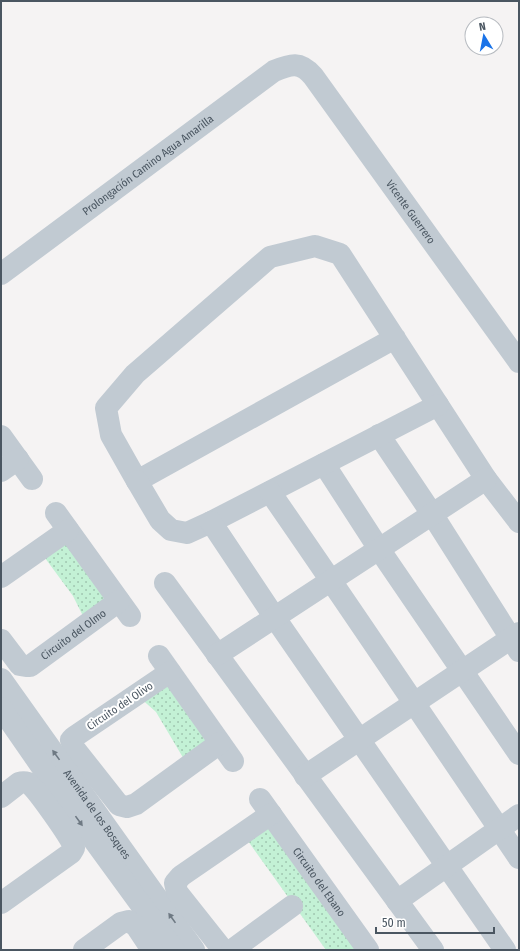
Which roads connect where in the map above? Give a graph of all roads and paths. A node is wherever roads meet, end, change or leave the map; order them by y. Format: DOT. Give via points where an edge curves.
graph roads {
  1 [pos="300,65"];
  2 [pos="1,274"];
  3 [pos="395,338"];
  4 [pos="519,362"];
  5 [pos="438,405"];
  6 [pos="379,435"];
  7 [pos="1,436"];
  8 [pos="324,464"];
  9 [pos="9,465"];
  10 [pos="32,479"];
  11 [pos="486,479"];
  12 [pos="137,481"];
  13 [pos="270,492"];
  14 [pos="432,514"];
  15 [pos="211,522"];
  16 [pos="519,522"];
  17 [pos="379,549"];
  18 [pos="1,577"];
  19 [pos="332,580"];
  20 [pos="165,583"];
  21 [pos="275,618"];
  22 [pos="1,640"];
  23 [pos="516,641"];
  24 [pos="217,655"];
  25 [pos="463,670"];
  26 [pos="1,679"];
  27 [pos="413,703"];
  28 [pos="1,708"];
  29 [pos="360,739"];
  30 [pos="220,742"];
  31 [pos="519,754"];
  32 [pos="233,761"];
  33 [pos="306,776"];
  34 [pos="74,796"];
  35 [pos="1,797"];
  36 [pos="519,815"];
  37 [pos="499,829"];
  38 [pos="519,858"];
  39 [pos="447,866"];
  40 [pos="397,901"];
  41 [pos="1,902"];
  42 [pos="292,906"];
  43 [pos="84,950"];
  44 [pos="152,950"];
  45 [pos="174,950"];
  46 [pos="194,950"];
  47 [pos="223,950"];
  48 [pos="232,950"];
  49 [pos="368,950"];
  50 [pos="433,950"];
  51 [pos="505,950"];
  1 -- 2 [label="street, Prolongación Camino Agua Amarilla" via="286,66 274,71"];
  1 -- 4 [label="street, Vicente Guerrero" via="308,69"];
  3 -- 5 [label="street"];
  3 -- 12 [label="street"];
  3 -- 12 [label="street" via="340,254 315,246 270,257 135,374 106,408 111,435"];
  5 -- 6 [label="street"];
  5 -- 11 [label="street"];
  6 -- 8 [label="street"];
  6 -- 14 [label="street"];
  7 -- 9 [label="street"];
  8 -- 13 [label="street"];
  8 -- 17 [label="street"];
  9 -- 10 [label="street"];
  11 -- 14 [label="street"];
  11 -- 16 [label="street"];
  12 -- 15 [label="street" via="160,520 170,530 187,533"];
  13 -- 15 [label="street"];
  13 -- 19 [label="street"];
  14 -- 17 [label="street"];
  14 -- 23 [label="street"];
  15 -- 21 [label="street"];
  17 -- 19 [label="street"];
  17 -- 25 [label="street"];
  18 -- 22 [label="street, Circuito del Olmo" via="62,521 125,609 26,666 20,665"];
  19 -- 21 [label="street"];
  19 -- 27 [label="street"];
  20 -- 24 [label="street"];
  21 -- 24 [label="street"];
  21 -- 29 [label="street"];
  23 -- 25 [label="street"];
  24 -- 33 [label="street"];
  25 -- 27 [label="street"];
  25 -- 31 [label="street"];
  34 -- 26 [label="street, Avenida de los Bosques, one-way"];
  27 -- 29 [label="street"];
  27 -- 37 [label="street"];
  28 -- 34 [label="street, Avenida de los Bosques"];
  29 -- 33 [label="street"];
  29 -- 39 [label="street"];
  30 -- 32 [label="street, Circuito del Olivo"];
  30 -- 34 [label="street" via="136,804 127,807"];
  30 -- 34 [label="street, Circuito del Olivo" via="164,664 74,737"];
  33 -- 40 [label="street"];
  34 -- 35 [label="street" via="31,786 26,782 19,783"];
  34 -- 41 [label="street" via="71,841 74,848 71,853"];
  34 -- 45 [label="street, Avenida de los Bosques, one-way"];
  46 -- 34 [label="street, Avenida de los Bosques, one-way"];
  36 -- 37 [label="street"];
  37 -- 38 [label="street"];
  37 -- 39 [label="street"];
  39 -- 40 [label="street"];
  39 -- 51 [label="street"];
  40 -- 50 [label="street"];
  42 -- 48 [label="street"];
  43 -- 44 [label="street" via="121,923 129,921 136,926"];
  47 -- 49 [label="street, Circuito del Ebano" via="177,892 175,883 266,806"];
}
